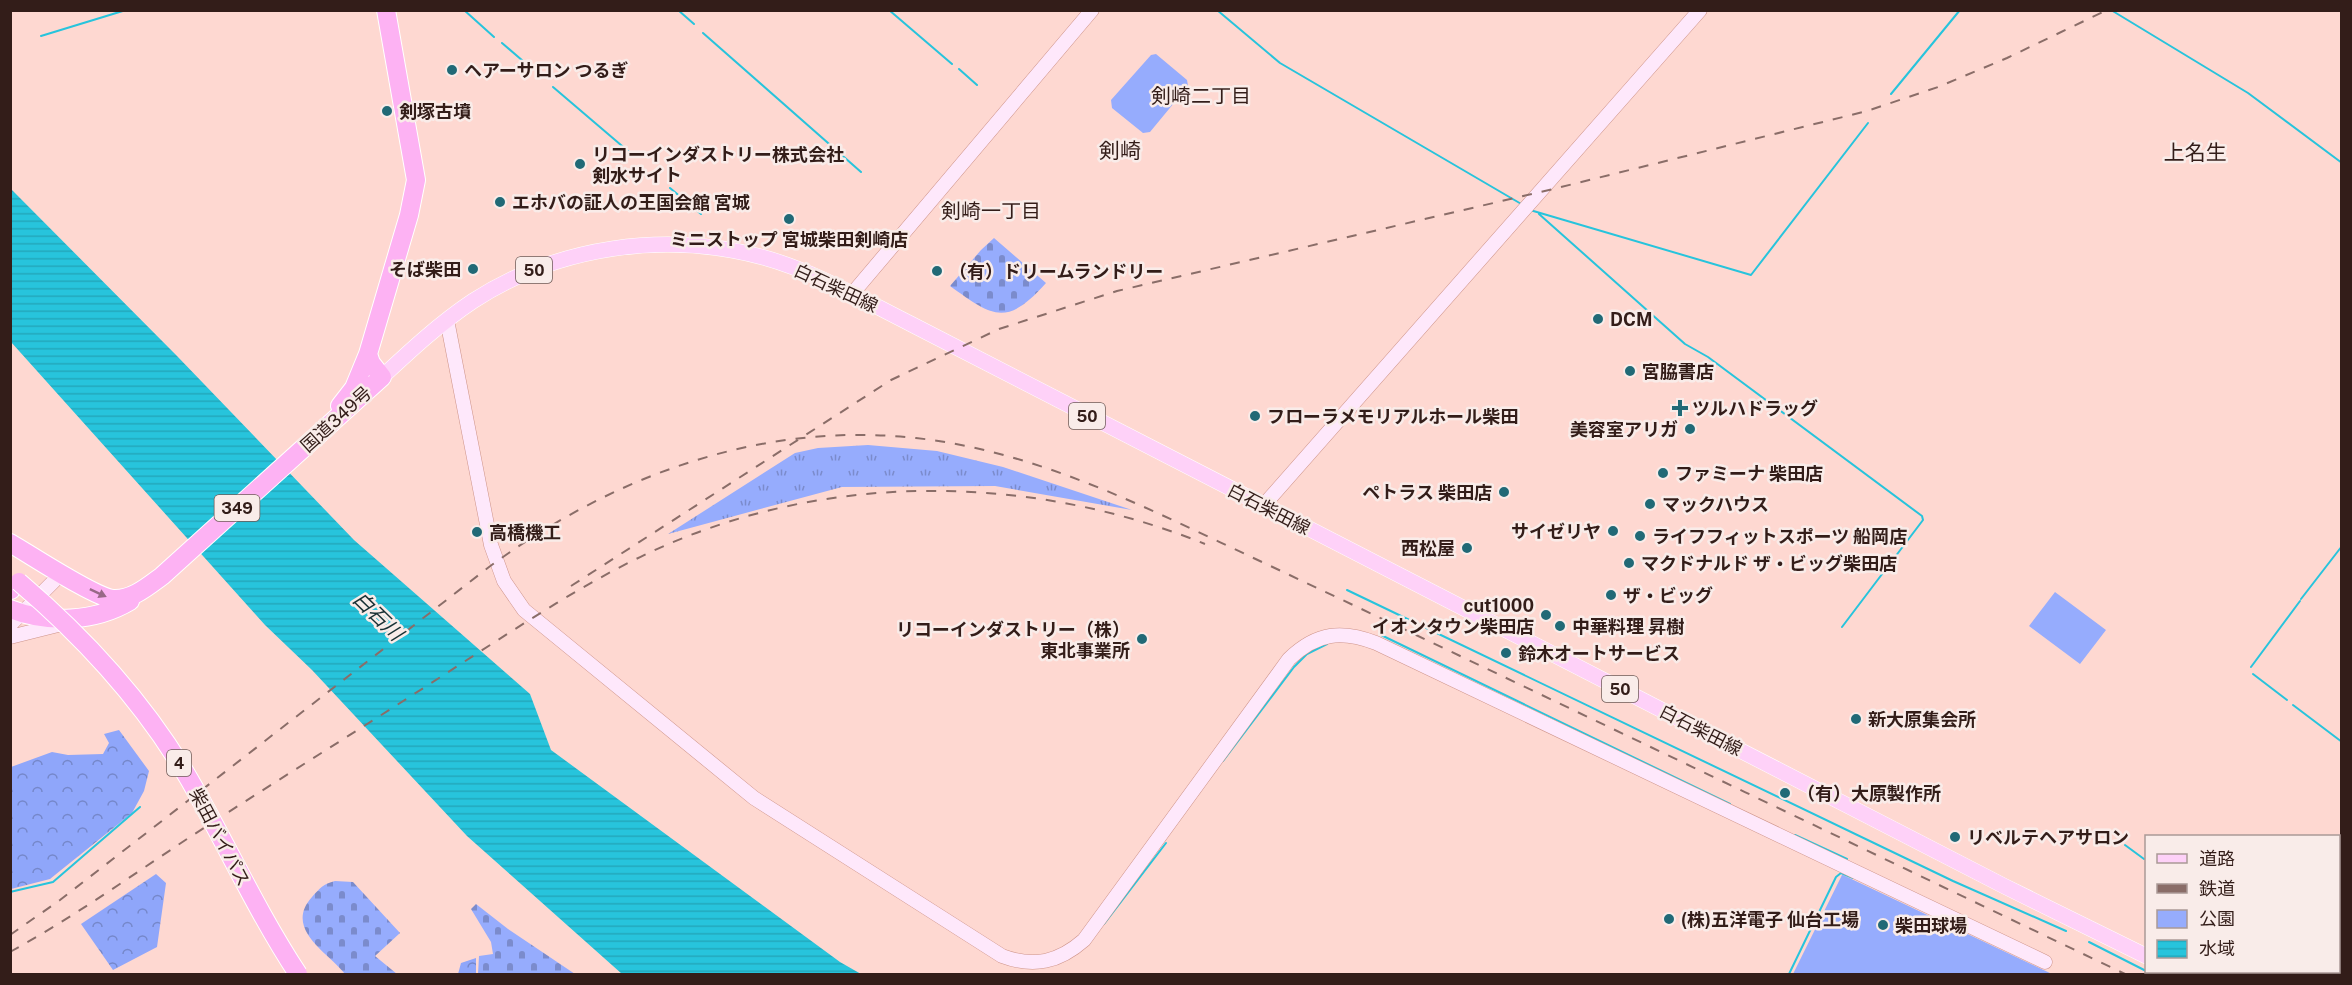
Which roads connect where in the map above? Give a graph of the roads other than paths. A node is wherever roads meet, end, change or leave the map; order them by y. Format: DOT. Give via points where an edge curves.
graph roads {
  1 [pos="386,10"];
  2 [pos="1092,10"];
  3 [pos="1700,10"];
  4 [pos="852,294"];
  5 [pos="447,320"];
  6 [pos="368,354"];
  7 [pos="382,377"];
  8 [pos="319,435"];
  9 [pos="1263,506"];
  10 [pos="10,543"];
  11 [pos="62,573"];
  12 [pos="13,585"];
  13 [pos="138,594"];
  14 [pos="14,616"];
  15 [pos="83,618"];
  16 [pos="10,637"];
  17 [pos="2145,956"];
  18 [pos="2044,962"];
  19 [pos="285,975"];
  20 [pos="298,975"];
  1 -- 6 [label="highway, 349" via="416,180"];
  2 -- 4 [label="street"];
  3 -- 9 [label="street"];
  4 -- 5 [label="main road, 白石柴田線 / 50" via="763,257 705,246 632,245 533,270 487,293"];
  4 -- 9 [label="main road, 白石柴田線 / 50"];
  5 -- 7 [label="main road, 白石柴田線 / 50"];
  5 -- 18 [label="street" via="491,545 504,580 524,610 753,798 972,939 1010,959 1037,963 1053,960 1070,953 1084,940 1289,659 1312,642 1338,634 1376,643"];
  6 -- 7 [label="highway, 国道349号"];
  6 -- 8 [label="highway, 349" via="354,388"];
  7 -- 8 [label="highway, 国道349号 / 349"];
  8 -- 13 [label="highway, 国道349号 / 349"];
  9 -- 17 [label="main road, 白石柴田線 / 50"];
  10 -- 11 [label="highway"];
  11 -- 13 [label="highway, one-way" via="103,597"];
  11 -- 14 [label="street"];
  12 -- 19 [label="highway, 柴田バイパス / 4" via="81,653 141,724 182,786"];
  12 -- 20 [label="highway, 柴田バイパス / 4, bridge" via="90,647 148,717 189,779"];
  13 -- 15 [label="highway, 349" via="114,610"];
  14 -- 15 [label="highway, 349"];
  15 -- 16 [label="street"];
}
